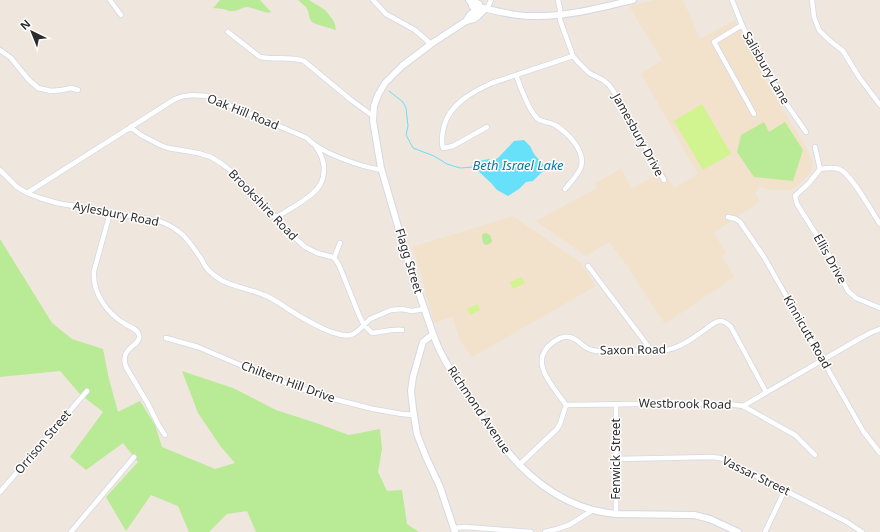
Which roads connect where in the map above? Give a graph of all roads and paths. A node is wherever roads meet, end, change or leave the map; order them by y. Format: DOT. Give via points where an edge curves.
graph roads {
  1 [pos="110,0"];
  2 [pos="373,0"];
  3 [pos="491,0"];
  4 [pos="558,0"];
  5 [pos="633,0"];
  6 [pos="732,0"];
  7 [pos="812,0"];
  8 [pos="470,1"];
  9 [pos="620,2"];
  10 [pos="484,8"];
  11 [pos="560,14"];
  12 [pos="121,15"];
  13 [pos="742,25"];
  14 [pos="228,32"];
  15 [pos="431,44"];
  16 [pos="0,50"];
  17 [pos="573,56"];
  18 [pos="516,75"];
  19 [pos="78,90"];
  20 [pos="880,105"];
  21 [pos="754,114"];
  22 [pos="373,116"];
  23 [pos="130,127"];
  24 [pos="487,127"];
  25 [pos="806,132"];
  26 [pos="314,144"];
  27 [pos="815,147"];
  28 [pos="820,169"];
  29 [pos="0,170"];
  30 [pos="382,170"];
  31 [pos="664,180"];
  32 [pos="565,189"];
  33 [pos="27,193"];
  34 [pos="110,213"];
  35 [pos="728,217"];
  36 [pos="276,218"];
  37 [pos="880,224"];
  38 [pos="340,243"];
  39 [pos="334,258"];
  40 [pos="588,266"];
  41 [pos="880,308"];
  42 [pos="424,309"];
  43 [pos="364,325"];
  44 [pos="880,329"];
  45 [pos="402,330"];
  46 [pos="432,334"];
  47 [pos="166,338"];
  48 [pos="651,350"];
  49 [pos="823,360"];
  50 [pos="86,391"];
  51 [pos="766,392"];
  52 [pos="616,404"];
  53 [pos="566,405"];
  54 [pos="743,406"];
  55 [pos="414,415"];
  56 [pos="165,435"];
  57 [pos="880,453"];
  58 [pos="815,455"];
  59 [pos="134,458"];
  60 [pos="616,459"];
  61 [pos="519,465"];
  62 [pos="785,490"];
  63 [pos="0,492"];
  64 [pos="593,510"];
  65 [pos="616,514"];
  66 [pos="454,530"];
  67 [pos="71,532"];
  68 [pos="531,532"];
  69 [pos="545,532"];
  70 [pos="738,532"];
  71 [pos="765,532"];
  72 [pos="862,532"];
  1 -- 12 [label="street"];
  2 -- 15 [label="street" via="386,14 415,30"];
  3 -- 10 [label="street"];
  4 -- 11 [label="street, Jamesbury Drive"];
  5 -- 9 [label="street"];
  6 -- 13 [label="street, Salisbury Lane"];
  7 -- 20 [label="street" via="814,18 819,30 843,51"];
  8 -- 10 [label="street" via="476,9"];
  9 -- 11 [label="street"];
  10 -- 11 [label="street" via="529,16"];
  10 -- 15 [label="street, Flagg Street" via="470,15 466,21"];
  11 -- 17 [label="street, Jamesbury Drive"];
  13 -- 21 [label="street" via="714,42"];
  13 -- 25 [label="street, Salisbury Lane" via="783,99"];
  14 -- 22 [label="street" via="260,57 304,61"];
  15 -- 22 [label="street, Flagg Street" via="384,83 376,99"];
  16 -- 19 [label="street" via="11,58 38,88 51,91 71,88"];
  17 -- 18 [label="street"];
  17 -- 31 [label="street, Jamesbury Drive" via="589,73 609,85"];
  18 -- 24 [label="street" via="480,88 455,106 444,127 441,139 443,148 453,146"];
  18 -- 32 [label="street" via="533,113 538,119 564,131 579,152 582,162 580,169"];
  22 -- 30 [label="street, Flagg Street"];
  23 -- 26 [label="street, Oak Hill Road" via="175,99 186,95 207,96 305,137"];
  23 -- 33 [label="street, Oak Hill Road"];
  23 -- 36 [label="street, Brookshire Road" via="168,148 211,157 244,183"];
  26 -- 30 [label="street, Oak Hill Road" via="352,162"];
  26 -- 36 [label="street" via="323,161 324,174 321,183 307,198"];
  27 -- 28 [label="street"];
  28 -- 37 [label="street" via="843,170 851,178"];
  28 -- 41 [label="street, Ellis Drive" via="794,196 797,204 831,258 848,291 856,298"];
  29 -- 33 [label="street, Aylesbury Road"];
  30 -- 42 [label="street, Flagg Street"];
  33 -- 34 [label="street, Aylesbury Road" via="57,203"];
  34 -- 43 [label="street, Aylesbury Road" via="173,227 185,236 209,271 218,278 265,295 328,330 348,336 356,333"];
  34 -- 56 [label="street" via="94,271 96,289 101,301 111,313 138,332 138,341 128,350 124,362"];
  35 -- 49 [label="street, Kinnicutt Road" via="740,222 760,250"];
  36 -- 39 [label="street, Brookshire Road" via="305,247"];
  38 -- 39 [label="street"];
  39 -- 43 [label="street"];
  40 -- 48 [label="street"];
  42 -- 43 [label="street" via="391,310 370,319"];
  42 -- 46 [label="street, Flagg Street"];
  43 -- 45 [label="street" via="372,333"];
  44 -- 49 [label="street, Westbrook Road"];
  46 -- 55 [label="street" via="423,342 413,377 411,391"];
  46 -- 61 [label="street, Richmond Avenue" via="468,396"];
  47 -- 55 [label="street, Chiltern Hill Drive" via="198,347 322,396 373,409"];
  48 -- 51 [label="street, Saxon Road" via="674,349 715,323 724,322 732,330"];
  48 -- 53 [label="street, Saxon Road" via="596,351 568,337 554,341 545,350 541,365 545,376"];
  49 -- 51 [label="street, Westbrook Road"];
  49 -- 57 [label="street, Kinnicutt Road" via="863,431"];
  50 -- 63 [label="street, Orrison Street"];
  51 -- 54 [label="street, Westbrook Road"];
  52 -- 53 [label="street, Westbrook Road"];
  52 -- 54 [label="street, Westbrook Road"];
  52 -- 60 [label="street, Fenwick Street"];
  53 -- 61 [label="street" via="558,429"];
  54 -- 58 [label="street" via="795,435"];
  55 -- 66 [label="street" via="417,434 440,487"];
  59 -- 67 [label="street"];
  60 -- 62 [label="street, Vassar Street" via="716,458"];
  60 -- 65 [label="street, Fenwick Street"];
  61 -- 64 [label="street, Richmond Avenue" via="548,490"];
  62 -- 71 [label="street"];
  62 -- 72 [label="street, Vassar Street"];
  64 -- 65 [label="street, Richmond Avenue"];
  64 -- 69 [label="street" via="569,525"];
  65 -- 70 [label="street, Richmond Avenue" via="694,515 710,519"];
  66 -- 68 [label="street" via="465,526"];
}
